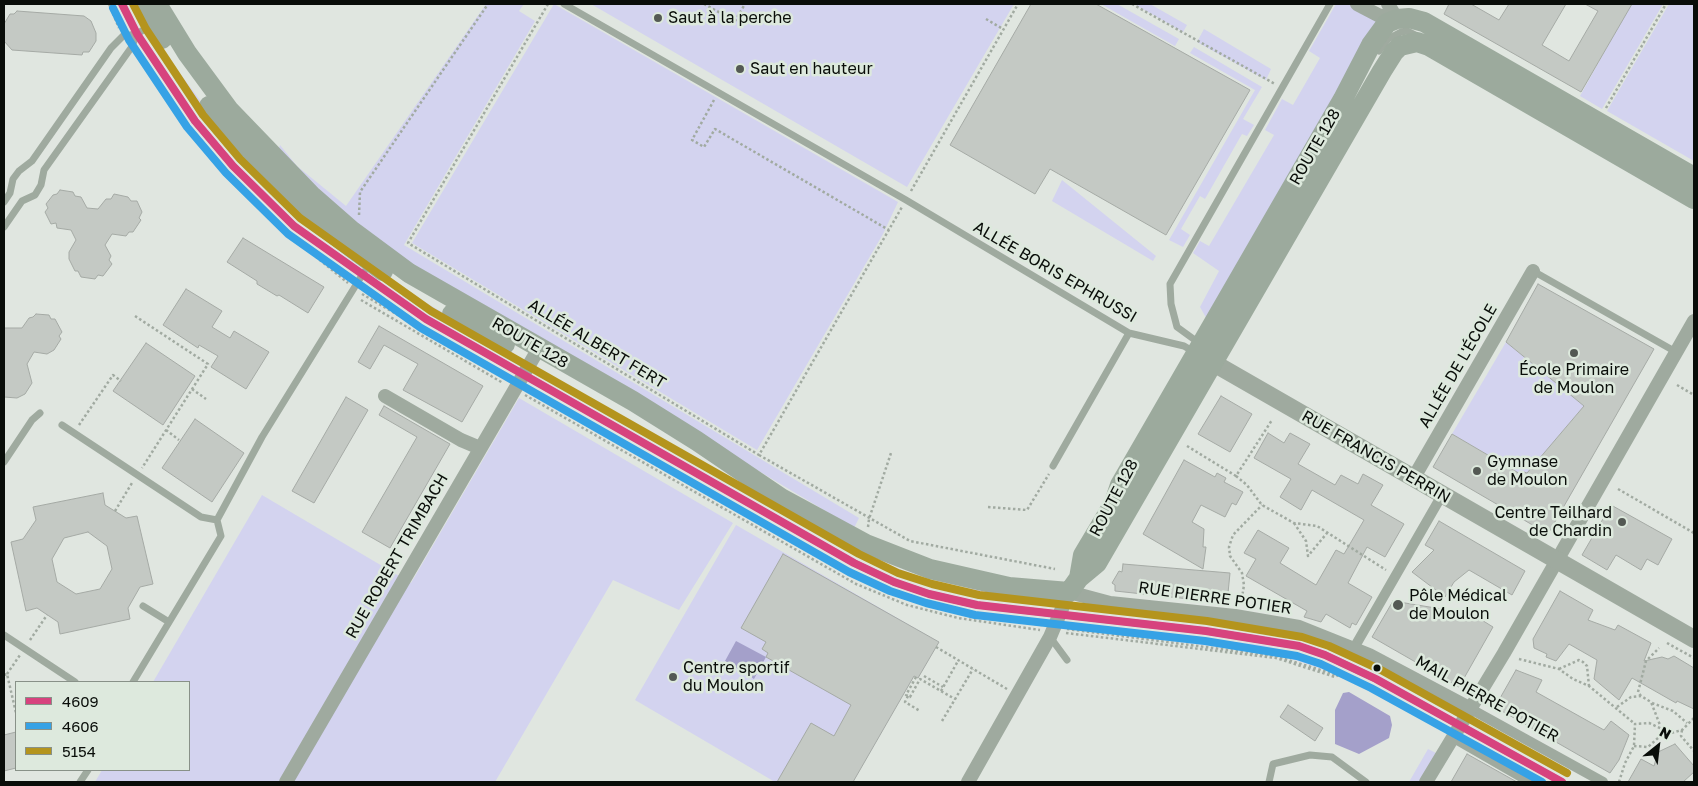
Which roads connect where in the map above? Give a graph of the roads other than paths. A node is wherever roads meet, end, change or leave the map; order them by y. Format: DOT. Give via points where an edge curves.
graph roads {
  1 [pos="122,4"];
  2 [pos="141,4"];
  3 [pos="564,4"];
  4 [pos="1330,4"];
  5 [pos="1357,4"];
  6 [pos="1396,15"];
  7 [pos="153,19"];
  8 [pos="1429,46"];
  9 [pos="92,75"];
  10 [pos="1361,82"];
  11 [pos="104,84"];
  12 [pos="32,161"];
  13 [pos="44,170"];
  14 [pos="1694,177"];
  15 [pos="10,193"];
  16 [pos="1694,199"];
  17 [pos="22,201"];
  18 [pos="4,202"];
  19 [pos="4,227"];
  20 [pos="370,263"];
  21 [pos="1533,270"];
  22 [pos="1694,321"];
  23 [pos="1129,334"];
  24 [pos="1676,352"];
  25 [pos="1204,354"];
  26 [pos="531,361"];
  27 [pos="385,396"];
  28 [pos="40,413"];
  29 [pos="62,425"];
  30 [pos="480,448"];
  31 [pos="4,462"];
  32 [pos="1053,466"];
  33 [pos="1413,479"];
  34 [pos="1442,495"];
  35 [pos="217,520"];
  36 [pos="1555,561"];
  37 [pos="1074,585"];
  38 [pos="143,606"];
  39 [pos="1061,615"];
  40 [pos="169,622"];
  41 [pos="4,636"];
  42 [pos="1050,637"];
  43 [pos="1694,639"];
  44 [pos="1354,648"];
  45 [pos="1067,660"];
  46 [pos="73,681"];
  47 [pos="134,681"];
  48 [pos="1469,708"];
  49 [pos="1460,725"];
  50 [pos="1452,738"];
  51 [pos="87,771"];
  52 [pos="80,782"];
  53 [pos="286,782"];
  54 [pos="968,782"];
  55 [pos="1269,782"];
  56 [pos="1366,782"];
  57 [pos="1426,782"];
  58 [pos="1530,782"];
  59 [pos="1562,782"];
  60 [pos="1603,782"];
  1 -- 7 [label="lane"];
  2 -- 7 [label="main road, ROUTE 128"];
  3 -- 23 [label="lane, ALLÉE BORIS EPHRUSSI" via="906,200"];
  4 -- 25 [label="lane" via="1170,284 1177,327"];
  5 -- 6 [label="street" via="1378,15"];
  6 -- 8 [label="lane"];
  6 -- 10 [label="lane" via="1388,39"];
  6 -- 14 [label="main road" via="1424,22"];
  6 -- 25 [label="main road, ROUTE 128" via="1371,45"];
  7 -- 9 [label="lane" via="119,39"];
  7 -- 11 [label="lane"];
  7 -- 20 [label="main road, ROUTE 128" via="186,53 229,110 311,195 351,230"];
  7 -- 20 [label="main road, ROUTE 128" via="194,86 249,154 324,227"];
  8 -- 16 [label="main road, ROUTE 128"];
  8 -- 25 [label="main road, ROUTE 128" via="1408,42 1394,52"];
  9 -- 11 [label="lane"];
  9 -- 12 [label="lane"];
  11 -- 13 [label="lane"];
  12 -- 13 [label="lane"];
  12 -- 15 [label="lane" via="13,179"];
  13 -- 17 [label="lane" via="35,194"];
  15 -- 17 [label="lane"];
  15 -- 18 [label="lane"];
  17 -- 19 [label="lane"];
  20 -- 26 [label="main road, ROUTE 128"];
  20 -- 35 [label="lane" via="262,437"];
  21 -- 24 [label="lane"];
  21 -- 33 [label="street, ALLÉE DE L'ÉCOLE"];
  22 -- 24 [label="street"];
  23 -- 25 [label="lane, ALLÉE BORIS EPHRUSSI" via="1184,346"];
  23 -- 32 [label="lane"];
  24 -- 36 [label="street"];
  25 -- 33 [label="street, RUE FRANCIS PERRIN"];
  25 -- 37 [label="main road, ROUTE 128" via="1097,563"];
  26 -- 30 [label="street, RUE ROBERT TRIMBACH"];
  26 -- 37 [label="main road, ROUTE 128" via="665,421 756,483 866,544 930,570 971,580 1010,587"];
  26 -- 39 [label="lane" via="854,563 929,594 977,605"];
  27 -- 30 [label="street"];
  28 -- 31 [label="lane"];
  29 -- 35 [label="lane" via="201,517"];
  30 -- 53 [label="street, RUE ROBERT TRIMBACH"];
  33 -- 34 [label="street, RUE FRANCIS PERRIN"];
  34 -- 36 [label="street, RUE FRANCIS PERRIN"];
  34 -- 44 [label="street"];
  35 -- 40 [label="lane" via="221,536"];
  36 -- 43 [label="street, RUE FRANCIS PERRIN"];
  36 -- 48 [label="street"];
  37 -- 39 [label="street"];
  37 -- 44 [label="street, RUE PIERRE POTIER" via="1110,602 1281,624 1326,636"];
  38 -- 40 [label="lane"];
  39 -- 42 [label="street"];
  39 -- 49 [label="lane" via="1206,631 1298,646 1376,679"];
  40 -- 47 [label="lane"];
  41 -- 46 [label="lane"];
  42 -- 45 [label="lane"];
  42 -- 54 [label="street"];
  44 -- 48 [label="street, MAIL PIERRE POTIER"];
  48 -- 49 [label="street"];
  48 -- 60 [label="street, MAIL PIERRE POTIER"];
  49 -- 50 [label="street"];
  49 -- 59 [label="lane"];
  50 -- 57 [label="street"];
  50 -- 58 [label="street"];
  51 -- 52 [label="lane"];
  55 -- 56 [label="lane" via="1273,764 1310,755 1332,757"];
}
